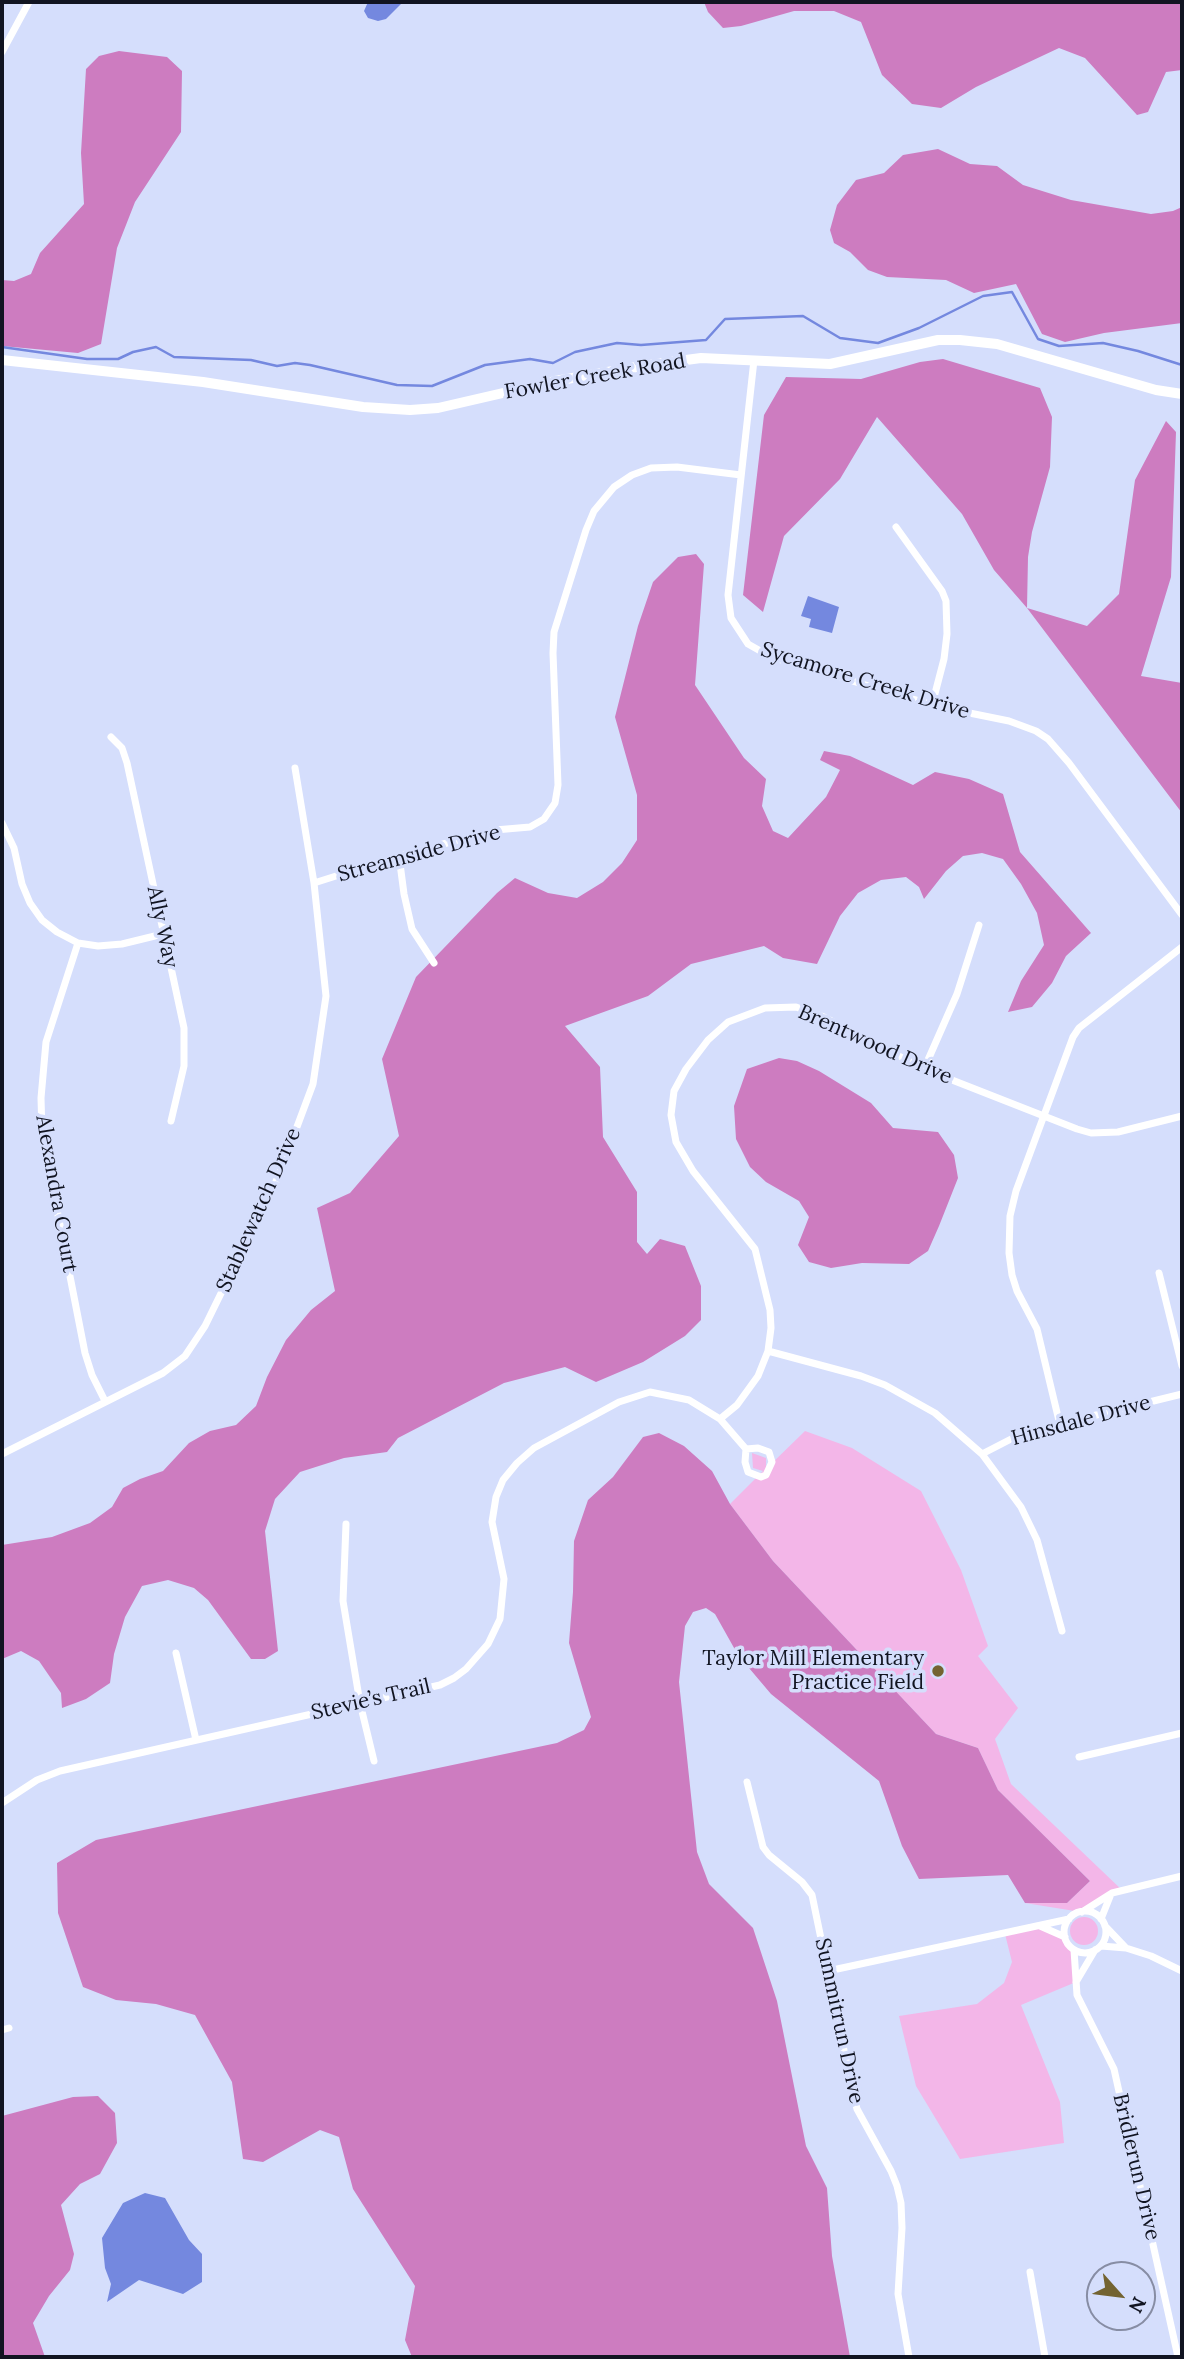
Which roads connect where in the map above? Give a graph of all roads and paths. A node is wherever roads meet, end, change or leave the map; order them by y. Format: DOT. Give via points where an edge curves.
graph roads {
  1 [pos="29,2"];
  2 [pos="2,52"];
  3 [pos="2,360"];
  4 [pos="754,360"];
  5 [pos="1182,394"];
  6 [pos="741,475"];
  7 [pos="896,527"];
  8 [pos="932,705"];
  9 [pos="111,737"];
  10 [pos="295,768"];
  11 [pos="2,823"];
  12 [pos="399,856"];
  13 [pos="314,883"];
  14 [pos="1182,915"];
  15 [pos="979,925"];
  16 [pos="163,934"];
  17 [pos="78,943"];
  18 [pos="1182,947"];
  19 [pos="434,963"];
  20 [pos="924,1069"];
  21 [pos="1182,1116"];
  22 [pos="1044,1117"];
  23 [pos="171,1121"];
  24 [pos="1159,1273"];
  25 [pos="768,1351"];
  26 [pos="1182,1366"];
  27 [pos="1182,1394"];
  28 [pos="105,1401"];
  29 [pos="720,1419"];
  30 [pos="1060,1425"];
  31 [pos="746,1449"];
  32 [pos="2,1454"];
  33 [pos="982,1454"];
  34 [pos="346,1524"];
  35 [pos="1062,1631"];
  36 [pos="176,1653"];
  37 [pos="360,1703"];
  38 [pos="1182,1733"];
  39 [pos="196,1740"];
  40 [pos="1079,1757"];
  41 [pos="373,1761"];
  42 [pos="747,1782"];
  43 [pos="2,1803"];
  44 [pos="1182,1876"];
  45 [pos="1112,1893"];
  46 [pos="1081,1912"];
  47 [pos="1069,1919"];
  48 [pos="1103,1922"];
  49 [pos="1039,1926"];
  50 [pos="1065,1937"];
  51 [pos="1098,1948"];
  52 [pos="1126,1948"];
  53 [pos="1074,1950"];
  54 [pos="828,1971"];
  55 [pos="1182,1971"];
  56 [pos="1076,1983"];
  57 [pos="1030,2272"];
  58 [pos="909,2357"];
  59 [pos="1045,2357"];
  60 [pos="1178,2357"];
  1 -- 2 [label="street"];
  3 -- 4 [label="main road, Fowler Creek Road" via="410,410 648,365 701,358"];
  4 -- 5 [label="main road, Fowler Creek Road" via="830,364 938,340 979,341"];
  4 -- 6 [label="street, Sycamore Creek Drive"];
  6 -- 8 [label="street, Sycamore Creek Drive" via="728,595 731,618 748,645 771,657"];
  6 -- 12 [label="street, Streamside Drive" via="657,468 632,475 608,492 588,524 555,632 558,785 552,809 530,827 495,830"];
  7 -- 8 [label="street" via="946,601 946,647"];
  8 -- 14 [label="street, Sycamore Creek Drive" via="1023,725 1048,739"];
  9 -- 16 [label="street, Ally Way" via="127,762"];
  10 -- 13 [label="street, Stablewatch Drive"];
  11 -- 17 [label="street" via="30,903 42,920"];
  12 -- 13 [label="street, Streamside Drive"];
  12 -- 19 [label="street" via="412,929"];
  13 -- 28 [label="street, Stablewatch Drive" via="326,996 313,1084 279,1175 185,1356 163,1373"];
  15 -- 20 [label="street" via="957,994"];
  16 -- 17 [label="street" via="122,944"];
  16 -- 23 [label="street, Ally Way" via="185,1044"];
  17 -- 28 [label="street, Alexandra Court" via="46,1042 42,1133 85,1353"];
  18 -- 22 [label="street" via="1079,1028"];
  20 -- 22 [label="street, Brentwood Drive"];
  20 -- 25 [label="street, Brentwood Drive" via="796,1007 765,1008 728,1022 686,1069 674,1091 671,1115 676,1142 755,1250 770,1310"];
  21 -- 22 [label="street, Brentwood Drive" via="1102,1134"];
  22 -- 30 [label="street" via="1016,1191 1009,1253 1017,1291 1037,1329"];
  24 -- 26 [label="street"];
  25 -- 29 [label="street, Brentwood Drive" via="747,1393"];
  25 -- 33 [label="street" via="885,1385 935,1413"];
  27 -- 30 [label="street, Hinsdale Drive"];
  28 -- 32 [label="street, Stablewatch Drive"];
  29 -- 31 [label="street, Stevie’s Trail"];
  29 -- 37 [label="street, Stevie’s Trail" via="689,1400 639,1394 525,1455 503,1480 492,1511 504,1592 500,1619 488,1644 466,1669 440,1685"];
  30 -- 33 [label="street, Hinsdale Drive" via="1015,1437"];
  31 -- 31 [label="street, Stevie’s Trail" via="748,1472 766,1475 772,1462 769,1452"];
  33 -- 35 [label="street" via="1021,1507 1037,1540"];
  34 -- 37 [label="street" via="343,1601"];
  36 -- 39 [label="street"];
  37 -- 39 [label="street, Stevie’s Trail"];
  37 -- 41 [label="street"];
  38 -- 40 [label="street"];
  39 -- 43 [label="street, Stevie’s Trail" via="60,1771"];
  42 -- 54 [label="street, Summitrun Drive" via="763,1847 812,1895"];
  44 -- 45 [label="street"];
  45 -- 46 [label="street"];
  45 -- 48 [label="street"];
  46 -- 47 [label="street"];
  46 -- 48 [label="street" via="1095,1914"];
  47 -- 49 [label="street"];
  47 -- 50 [label="street"];
  48 -- 51 [label="street" via="1104,1940"];
  48 -- 52 [label="street"];
  49 -- 50 [label="street"];
  49 -- 54 [label="street"];
  50 -- 53 [label="street"];
  51 -- 52 [label="street"];
  51 -- 53 [label="street" via="1081,1953"];
  51 -- 56 [label="street"];
  52 -- 55 [label="street"];
  53 -- 56 [label="street, Bridlerun Drive"];
  54 -- 58 [label="street, Summitrun Drive" via="855,2102 891,2171 901,2203 898,2294"];
  56 -- 60 [label="street, Bridlerun Drive" via="1077,1995 1114,2068"];
  57 -- 59 [label="street"];
}
